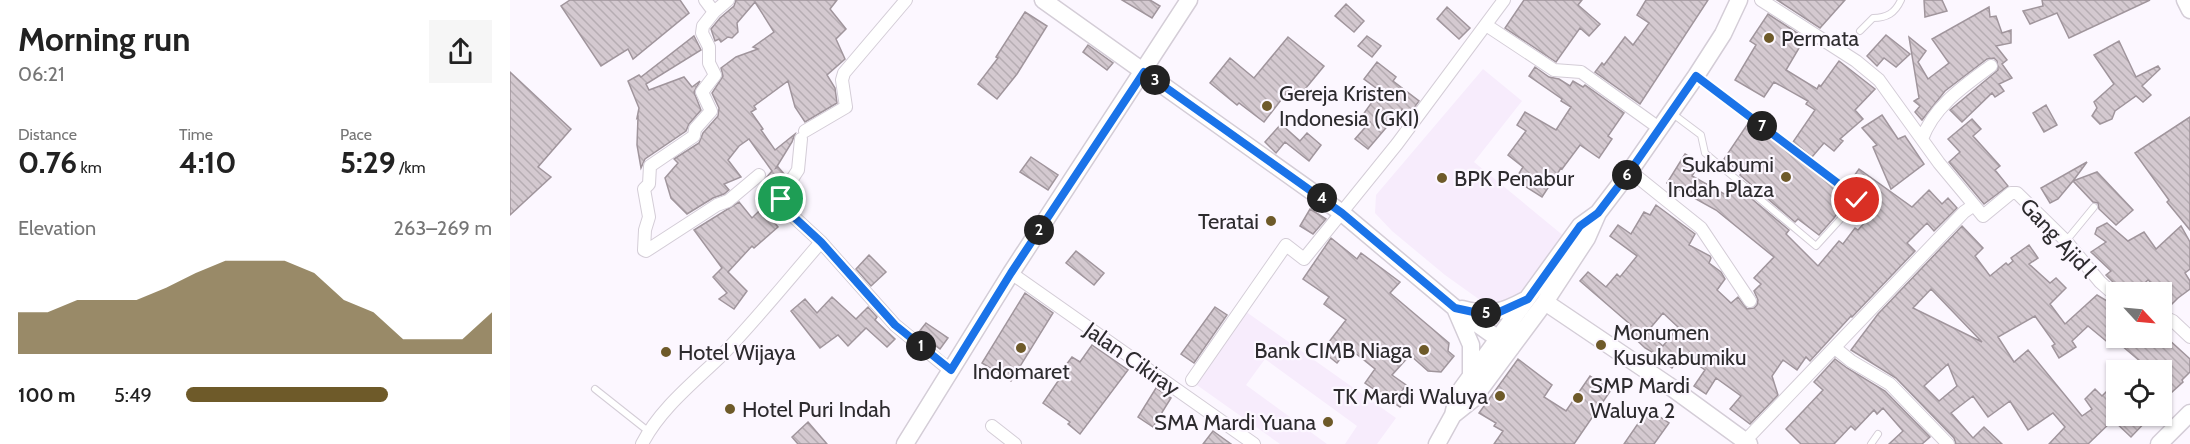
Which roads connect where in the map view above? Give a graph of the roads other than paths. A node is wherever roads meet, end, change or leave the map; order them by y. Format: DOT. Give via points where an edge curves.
graph roads {
  1 [pos="705,0"];
  2 [pos="728,0"];
  3 [pos="906,0"];
  4 [pos="1043,0"];
  5 [pos="1189,0"];
  6 [pos="1504,0"];
  7 [pos="1739,0"];
  8 [pos="1761,0"];
  9 [pos="1901,0"];
  10 [pos="2184,0"];
  11 [pos="2190,10"];
  12 [pos="714,12"];
  13 [pos="1486,25"];
  14 [pos="1860,32"];
  15 [pos="1991,66"];
  16 [pos="1144,72"];
  17 [pos="1696,76"];
  18 [pos="1670,112"];
  19 [pos="1659,128"];
  20 [pos="1922,139"];
  21 [pos="1630,171"];
  22 [pos="759,175"];
  23 [pos="1974,205"];
  24 [pos="2094,207"];
  25 [pos="1342,213"];
  26 [pos="2066,241"];
  27 [pos="821,242"];
  28 [pos="1011,273"];
  29 [pos="2106,287"];
  30 [pos="1537,300"];
  31 [pos="1750,301"];
  32 [pos="1455,308"];
  33 [pos="2172,321"];
  34 [pos="2190,337"];
  35 [pos="1505,343"];
  36 [pos="1835,348"];
  37 [pos="951,370"];
  38 [pos="1471,375"];
  39 [pos="1192,380"];
  40 [pos="595,389"];
  41 [pos="2190,413"];
  42 [pos="1453,415"];
  43 [pos="992,426"];
  44 [pos="648,432"];
  45 [pos="1878,434"];
  46 [pos="1747,442"];
  47 [pos="642,444"];
  48 [pos="905,444"];
  49 [pos="1016,444"];
  50 [pos="1254,444"];
  51 [pos="1437,444"];
  52 [pos="1871,444"];
  53 [pos="1948,444"];
  54 [pos="2159,444"];
  1 -- 12 [label="street"];
  2 -- 12 [label="street"];
  3 -- 27 [label="street" via="844,73 846,107 803,135 798,170 781,202"];
  4 -- 16 [label="main road"];
  5 -- 16 [label="main road"];
  6 -- 13 [label="street"];
  7 -- 17 [label="main road"];
  8 -- 20 [label="street" via="1868,71 1891,95"];
  9 -- 14 [label="lane" via="1894,12 1884,18 1873,18"];
  10 -- 11 [label="main road"];
  12 -- 22 [label="street" via="702,30 715,75 702,92 711,111 695,129 694,136 650,166 649,184 644,189 649,217 644,250 728,201"];
  13 -- 19 [label="street" via="1554,70 1581,72"];
  13 -- 25 [label="street"];
  15 -- 20 [label="street" via="1955,93 1928,123"];
  16 -- 25 [label="main road"];
  16 -- 28 [label="main road"];
  17 -- 18 [label="main road"];
  17 -- 18 [label="lane" via="1856,197 1856,202 1815,246 1705,153 1701,135"];
  18 -- 19 [label="main road"];
  19 -- 21 [label="main road"];
  20 -- 23 [label="street"];
  21 -- 30 [label="main road" via="1598,213 1587,238"];
  21 -- 31 [label="street" via="1701,228"];
  23 -- 26 [label="street, Gang Ajid l" via="1983,216 2011,193 2017,193"];
  23 -- 36 [label="street"];
  24 -- 26 [label="lane"];
  25 -- 32 [label="main road"];
  25 -- 39 [label="street" via="1304,259 1286,245"];
  26 -- 29 [label="street, Gang Ajid l"];
  27 -- 37 [label="street" via="895,325"];
  27 -- 44 [label="street"];
  28 -- 37 [label="main road"];
  28 -- 50 [label="street, Jalan Cikiray"];
  30 -- 32 [label="main road" via="1495,314"];
  30 -- 35 [label="main road"];
  30 -- 46 [label="main road"];
  32 -- 35 [label="main road"];
  32 -- 38 [label="main road" via="1471,345"];
  33 -- 34 [label="street"];
  35 -- 38 [label="main road"];
  35 -- 42 [label="main road" via="1473,399"];
  36 -- 46 [label="street"];
  36 -- 53 [label="street" via="1890,384"];
  37 -- 48 [label="main road"];
  38 -- 42 [label="main road" via="1458,394"];
  40 -- 44 [label="lane"];
  41 -- 54 [label="main road"];
  42 -- 51 [label="main road"];
  43 -- 49 [label="street"];
  44 -- 47 [label="street"];
  45 -- 52 [label="lane"];
}
